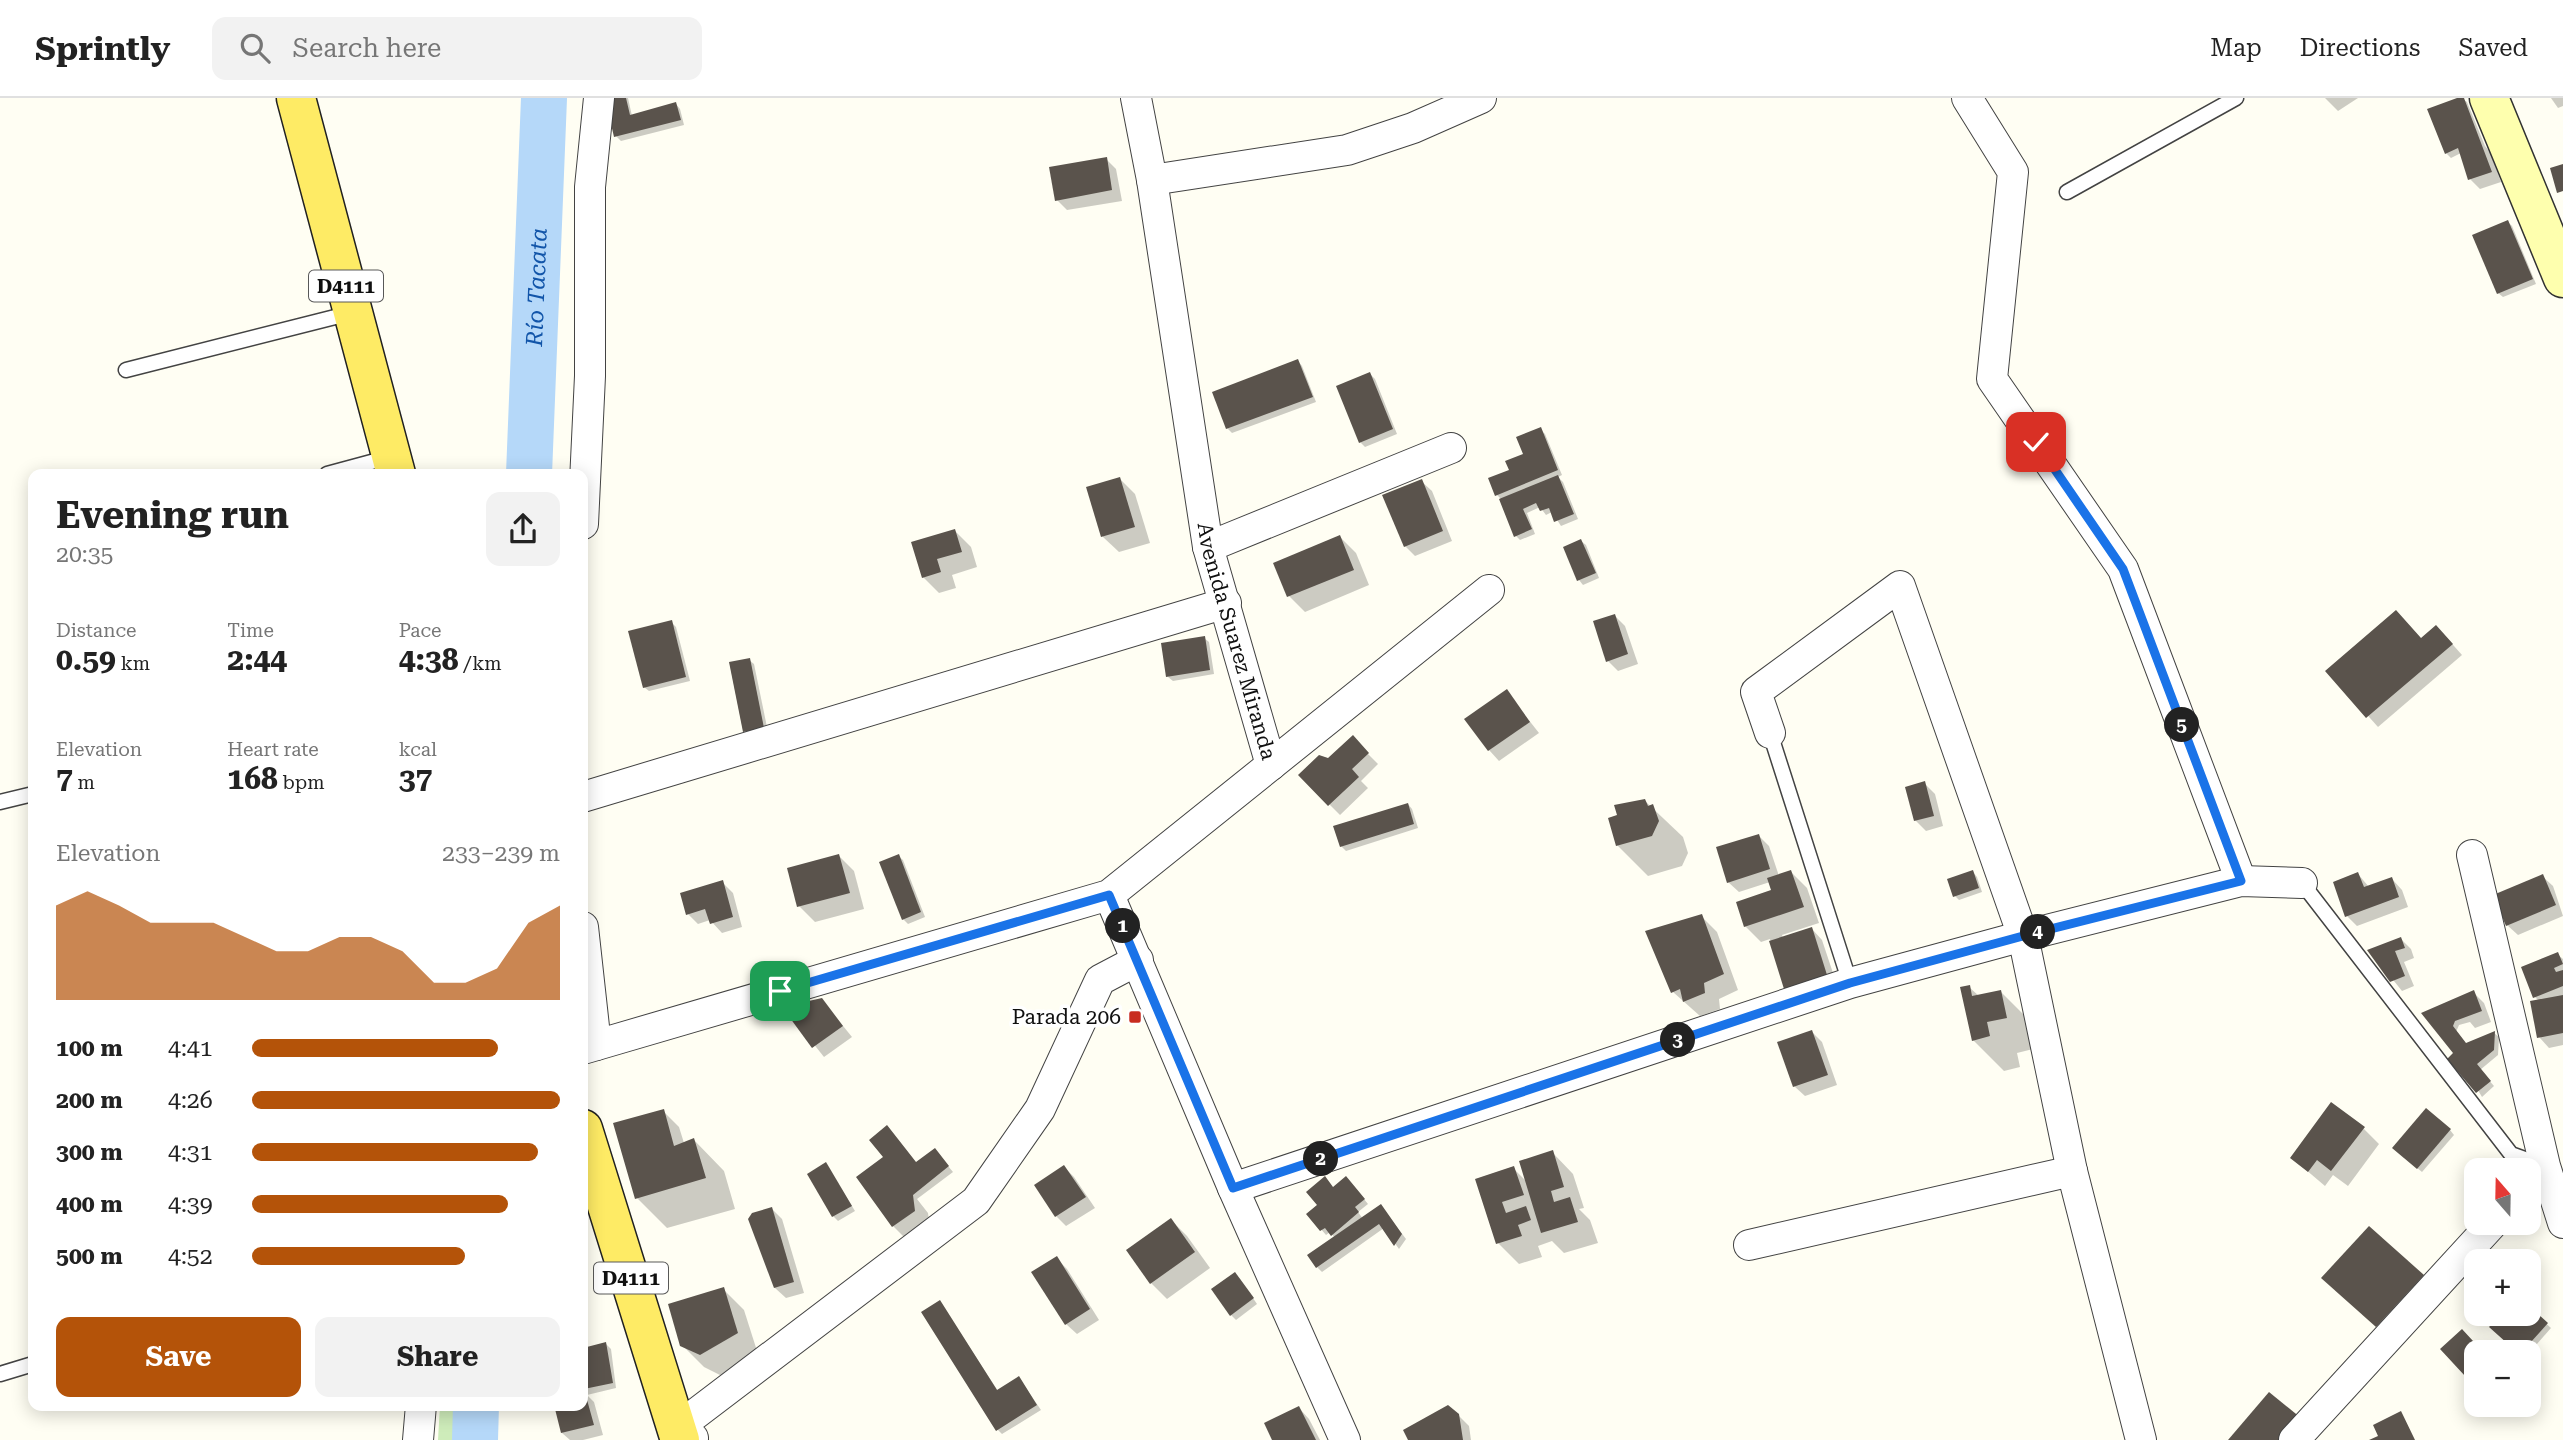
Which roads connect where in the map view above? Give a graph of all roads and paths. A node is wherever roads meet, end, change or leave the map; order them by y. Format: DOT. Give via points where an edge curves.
graph roads {
  1 [pos="296,98"];
  2 [pos="599,98"];
  3 [pos="1136,98"];
  4 [pos="1481,98"];
  5 [pos="1967,98"];
  6 [pos="2236,98"];
  7 [pos="2489,98"];
  8 [pos="1152,180"];
  9 [pos="2067,192"];
  10 [pos="2563,278"];
  11 [pos="353,312"];
  12 [pos="126,370"];
  13 [pos="1451,448"];
  14 [pos="394,465"];
  15 [pos="364,469"];
  16 [pos="586,469"];
  17 [pos="1208,547"];
  18 [pos="1489,590"];
  19 [pos="1226,603"];
  20 [pos="1770,733"];
  21 [pos="1271,765"];
  22 [pos="28,795"];
  23 [pos="588,795"];
  24 [pos="0,802"];
  25 [pos="2472,855"];
  26 [pos="2241,881"];
  27 [pos="2302,883"];
  28 [pos="1109,895"];
  29 [pos="2023,936"];
  30 [pos="1138,960"];
  31 [pos="1850,983"];
  32 [pos="588,1027"];
  33 [pos="589,1047"];
  34 [pos="588,1144"];
  35 [pos="2516,1158"];
  36 [pos="2534,1158"];
  37 [pos="2072,1171"];
  38 [pos="2541,1182"];
  39 [pos="1233,1188"];
  40 [pos="2563,1223"];
  41 [pos="2481,1236"];
  42 [pos="1749,1245"];
  43 [pos="28,1366"];
  44 [pos="0,1374"];
  45 [pos="420,1411"];
  46 [pos="685,1436"];
  47 [pos="418,1440"];
  48 [pos="1345,1440"];
  49 [pos="2141,1440"];
  50 [pos="2294,1440"];
  1 -- 11 [label="main road, D4111"];
  2 -- 16 [label="street" via="590,187"];
  3 -- 8 [label="street, Avenida Suarez Miranda"];
  4 -- 8 [label="street" via="1347,150"];
  5 -- 26 [label="street" via="2013,172 1992,379 2123,569"];
  6 -- 9 [label="lane"];
  7 -- 10 [label="main road"];
  8 -- 17 [label="street, Avenida Suarez Miranda"];
  11 -- 12 [label="lane"];
  11 -- 14 [label="main road, D4111"];
  13 -- 17 [label="street"];
  14 -- 15 [label="lane"];
  17 -- 19 [label="street, Avenida Suarez Miranda"];
  18 -- 21 [label="street"];
  19 -- 21 [label="street, Avenida Suarez Miranda"];
  19 -- 23 [label="street"];
  20 -- 29 [label="street" via="1756,692 1900,586"];
  20 -- 31 [label="lane"];
  21 -- 28 [label="street, Avenida Suarez Miranda"];
  22 -- 24 [label="lane"];
  25 -- 36 [label="street"];
  26 -- 27 [label="street"];
  26 -- 29 [label="street"];
  27 -- 35 [label="lane"];
  28 -- 30 [label="street"];
  28 -- 33 [label="street"];
  29 -- 31 [label="street"];
  29 -- 37 [label="street"];
  30 -- 39 [label="street"];
  30 -- 46 [label="street" via="1101,981 1040,1109 976,1201"];
  31 -- 39 [label="street"];
  32 -- 33 [label="street"];
  34 -- 46 [label="main road, D4111"];
  37 -- 42 [label="street"];
  37 -- 49 [label="street"];
  38 -- 40 [label="street"];
  39 -- 48 [label="street"];
  41 -- 50 [label="street"];
  43 -- 44 [label="lane"];
  45 -- 47 [label="street"];
}
